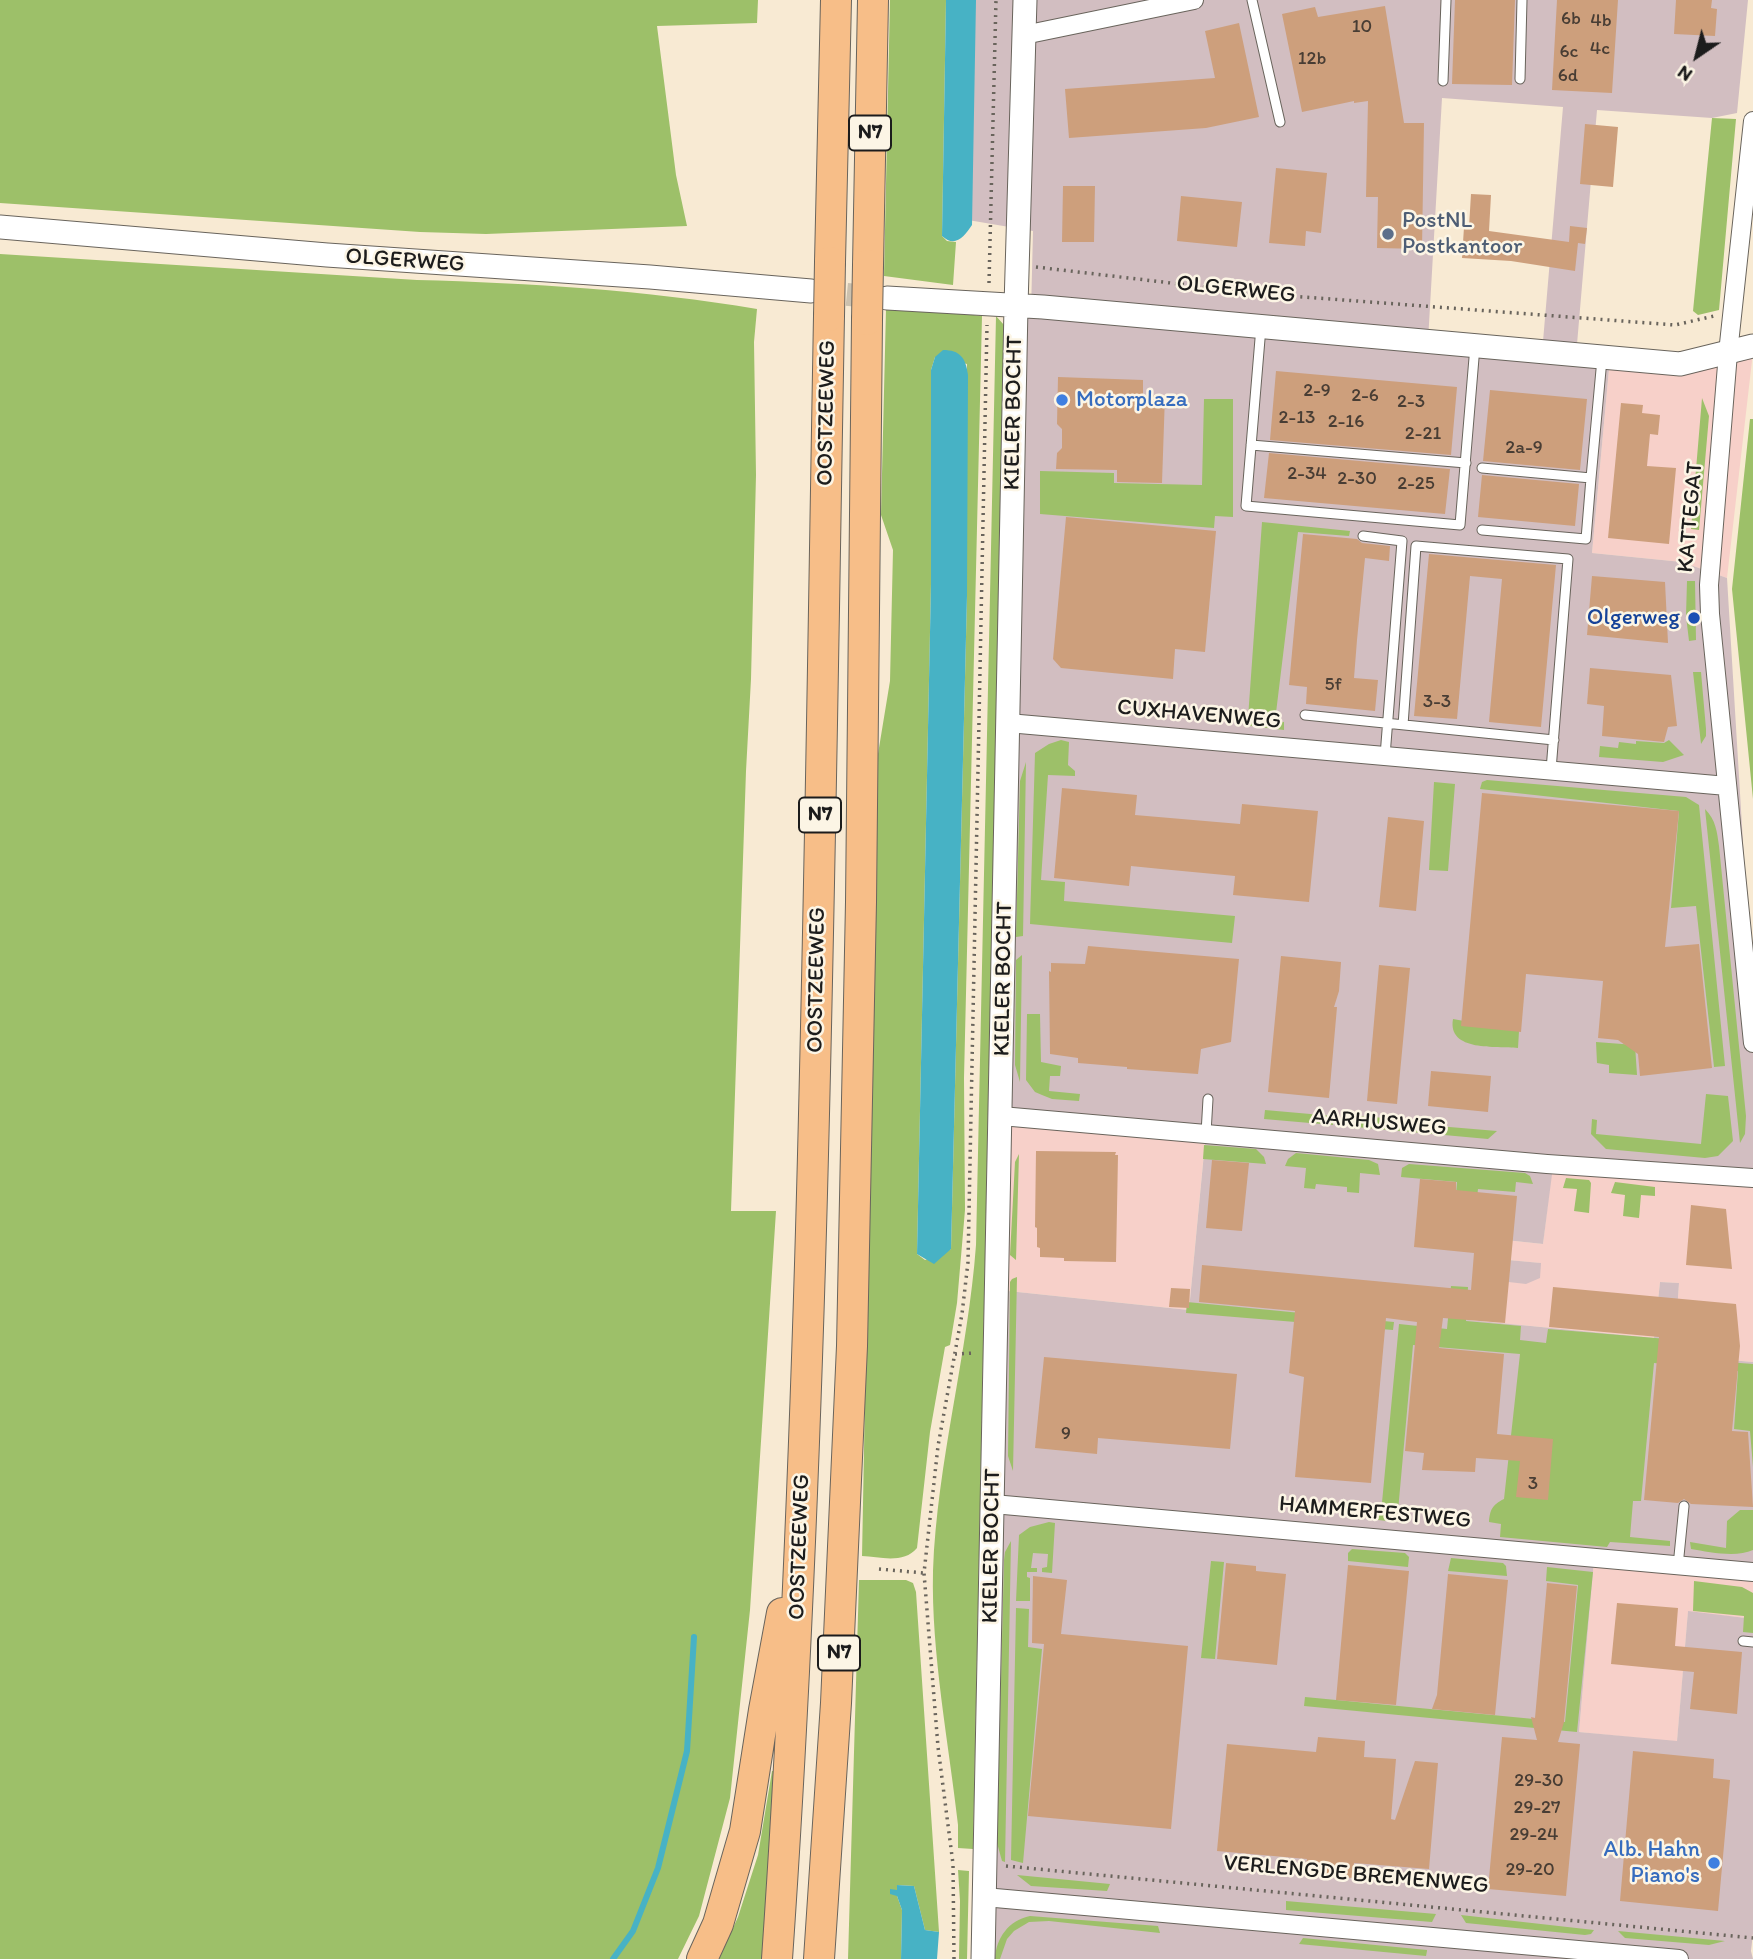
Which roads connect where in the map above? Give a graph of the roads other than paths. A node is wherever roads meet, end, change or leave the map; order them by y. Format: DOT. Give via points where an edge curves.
graph roads {
  1 [pos="836,0"];
  2 [pos="873,0"];
  3 [pos="1025,0"];
  4 [pos="1194,0"];
  5 [pos="1252,0"];
  6 [pos="1446,0"];
  7 [pos="1522,0"];
  8 [pos="1024,35"];
  9 [pos="1520,79"];
  10 [pos="1443,80"];
  11 [pos="1753,121"];
  12 [pos="1280,122"];
  13 [pos="0,227"];
  14 [pos="811,291"];
  15 [pos="887,298"];
  16 [pos="1017,306"];
  17 [pos="1261,326"];
  18 [pos="1476,345"];
  19 [pos="1753,346"];
  20 [pos="1728,353"];
  21 [pos="1602,357"];
  22 [pos="1251,444"];
  23 [pos="1465,463"];
  24 [pos="1482,468"];
  25 [pos="1591,478"];
  26 [pos="1482,530"];
  27 [pos="1363,536"];
  28 [pos="1305,715"];
  29 [pos="1008,723"];
  30 [pos="1388,723"];
  31 [pos="1402,725"];
  32 [pos="1554,740"];
  33 [pos="1385,756"];
  34 [pos="1551,770"];
  35 [pos="1727,786"];
  36 [pos="1753,1043"];
  37 [pos="1208,1099"];
  38 [pos="1001,1116"];
  39 [pos="1206,1133"];
  40 [pos="1753,1178"];
  41 [pos="993,1504"];
  42 [pos="1684,1506"];
  43 [pos="802,1511"];
  44 [pos="1678,1566"];
  45 [pos="1753,1572"];
  46 [pos="984,1897"];
  47 [pos="702,1959"];
  48 [pos="778,1959"];
  49 [pos="819,1959"];
  50 [pos="983,1959"];
  51 [pos="1679,1959"];
  1 -- 43 [label="highway, OOSTZEEWEG / N7, bridge" via="815,1089"];
  2 -- 49 [label="highway, OOSTZEEWEG / N7, bridge" via="852,1346"];
  3 -- 8 [label="street, KIELER BOCHT"];
  4 -- 8 [label="street"];
  5 -- 12 [label="lane"];
  6 -- 10 [label="lane"];
  7 -- 9 [label="lane"];
  8 -- 16 [label="street, KIELER BOCHT"];
  11 -- 20 [label="street, KATTEGAT"];
  13 -- 14 [label="street, OLGERWEG"];
  15 -- 16 [label="street, OLGERWEG"];
  16 -- 17 [label="street, OLGERWEG"];
  16 -- 29 [label="street, KIELER BOCHT"];
  17 -- 18 [label="street, OLGERWEG"];
  17 -- 22 [label="lane, OLGERWEG"];
  18 -- 21 [label="street, OLGERWEG"];
  18 -- 23 [label="lane, OLGERWEG"];
  19 -- 20 [label="street, OLGERWEG"];
  20 -- 21 [label="street, OLGERWEG" via="1680,364"];
  20 -- 35 [label="street, KATTEGAT" via="1709,585"];
  21 -- 25 [label="lane"];
  22 -- 23 [label="lane"];
  22 -- 23 [label="lane, OLGERWEG" via="1246,506 1460,525"];
  24 -- 25 [label="lane"];
  25 -- 26 [label="lane" via="1586,539"];
  27 -- 30 [label="lane" via="1402,541"];
  28 -- 30 [label="lane, CUXHAVENWEG"];
  29 -- 33 [label="street, CUXHAVENWEG"];
  29 -- 38 [label="street, KIELER BOCHT"];
  30 -- 31 [label="lane, CUXHAVENWEG"];
  30 -- 33 [label="lane"];
  31 -- 32 [label="lane, CUXHAVENWEG"];
  31 -- 32 [label="lane" via="1416,546 1568,559"];
  32 -- 34 [label="lane"];
  33 -- 34 [label="street, CUXHAVENWEG"];
  34 -- 35 [label="street, CUXHAVENWEG"];
  35 -- 36 [label="street, KATTEGAT"];
  37 -- 39 [label="lane"];
  38 -- 39 [label="street, AARHUSWEG"];
  38 -- 41 [label="street, KIELER BOCHT"];
  39 -- 40 [label="street, AARHUSWEG"];
  41 -- 44 [label="street, HAMMERFESTWEG"];
  41 -- 46 [label="street, KIELER BOCHT"];
  42 -- 44 [label="lane"];
  43 -- 47 [label="highway, N7" via="745,1831 718,1924"];
  43 -- 48 [label="highway, OOSTZEEWEG / N7"];
  44 -- 45 [label="street, HAMMERFESTWEG"];
  46 -- 50 [label="street, KIELER BOCHT"];
  46 -- 51 [label="street"];
}
